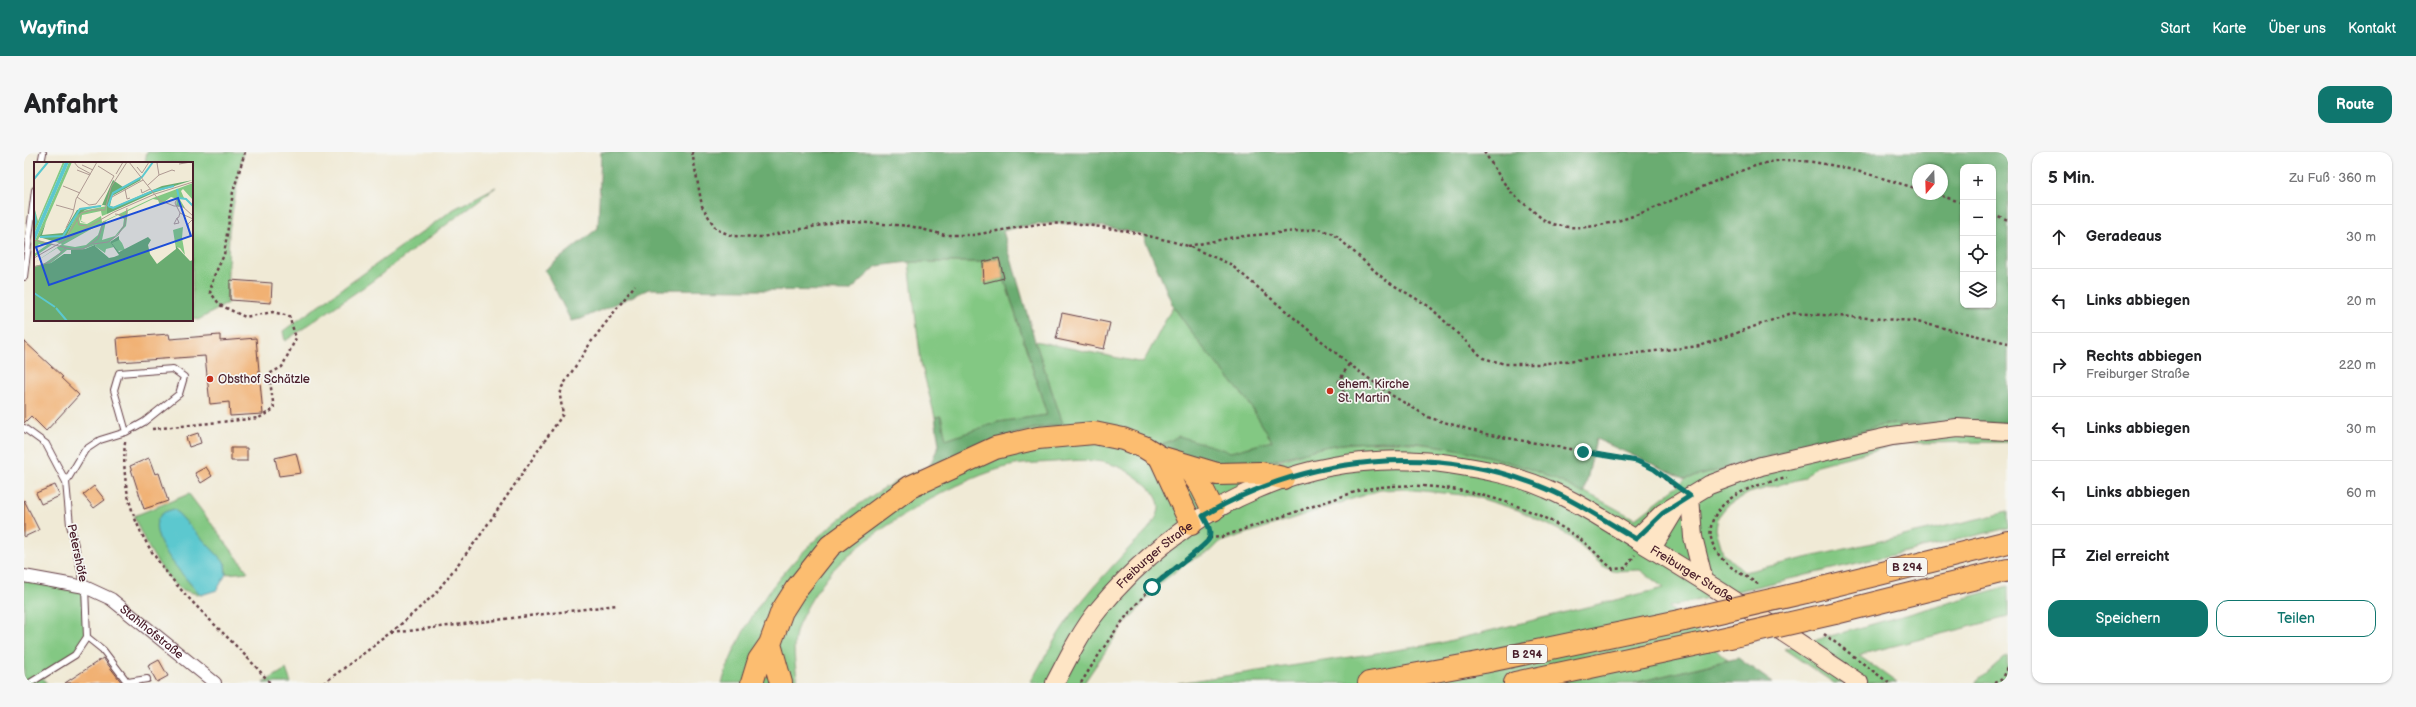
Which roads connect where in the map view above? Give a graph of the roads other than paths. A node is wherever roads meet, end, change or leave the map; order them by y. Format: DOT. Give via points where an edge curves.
graph roads {
  1 [pos="34,198"];
  2 [pos="24,277"];
  3 [pos="24,428"];
  4 [pos="2008,431"];
  5 [pos="126,432"];
  6 [pos="1160,458"];
  7 [pos="1187,467"];
  8 [pos="1283,478"];
  9 [pos="66,482"];
  10 [pos="1685,499"];
  11 [pos="1202,517"];
  12 [pos="2008,542"];
  13 [pos="1644,543"];
  14 [pos="2008,570"];
  15 [pos="24,576"];
  16 [pos="1704,581"];
  17 [pos="85,587"];
  18 [pos="87,637"];
  19 [pos="770,644"];
  20 [pos="1571,677"];
  21 [pos="147,679"];
  22 [pos="128,682"];
  23 [pos="30,683"];
  24 [pos="215,683"];
  25 [pos="752,683"];
  26 [pos="781,683"];
  27 [pos="1056,683"];
  28 [pos="1369,683"];
  29 [pos="1515,683"];
  30 [pos="1859,683"];
  1 -- 2 [label="lane"];
  3 -- 9 [label="lane, Petershöfe" via="46,444"];
  4 -- 10 [label="main road" via="1957,428 1892,436 1761,466 1725,478"];
  5 -- 5 [label="lane" via="144,422 179,394 184,377 174,369 119,373 114,390"];
  5 -- 9 [label="lane" via="100,440 85,450"];
  6 -- 7 [label="highway"];
  6 -- 11 [label="highway"];
  6 -- 19 [label="highway" via="1123,439 1094,433 1038,438 995,448 962,462 910,487 830,546 796,589 782,612"];
  7 -- 8 [label="highway" via="1217,474 1261,472"];
  7 -- 11 [label="highway" via="1201,486"];
  8 -- 11 [label="main road, Freiburger Straße" via="1233,498"];
  8 -- 13 [label="main road, Freiburger Straße" via="1369,461 1428,461 1468,467 1502,474 1548,489"];
  9 -- 17 [label="lane, Petershöfe" via="70,525"];
  10 -- 13 [label="main road" via="1663,513"];
  10 -- 16 [label="main road"];
  11 -- 27 [label="main road, Freiburger Straße" via="1148,558 1098,611 1071,652"];
  12 -- 28 [label="highway, B 294, bridge" via="1684,620"];
  13 -- 16 [label="main road, Freiburger Straße"];
  14 -- 20 [label="highway, B 294, bridge"];
  15 -- 17 [label="street, Petershöfe"];
  16 -- 30 [label="main road, Freiburger Straße"];
  17 -- 18 [label="lane"];
  17 -- 24 [label="street, Stahlhofstraße" via="111,599"];
  18 -- 22 [label="lane" via="103,650"];
  18 -- 23 [label="lane" via="75,655"];
  19 -- 25 [label="highway" via="760,660"];
  19 -- 26 [label="highway"];
  20 -- 29 [label="highway, B 294"];
  21 -- 22 [label="lane"];
}
